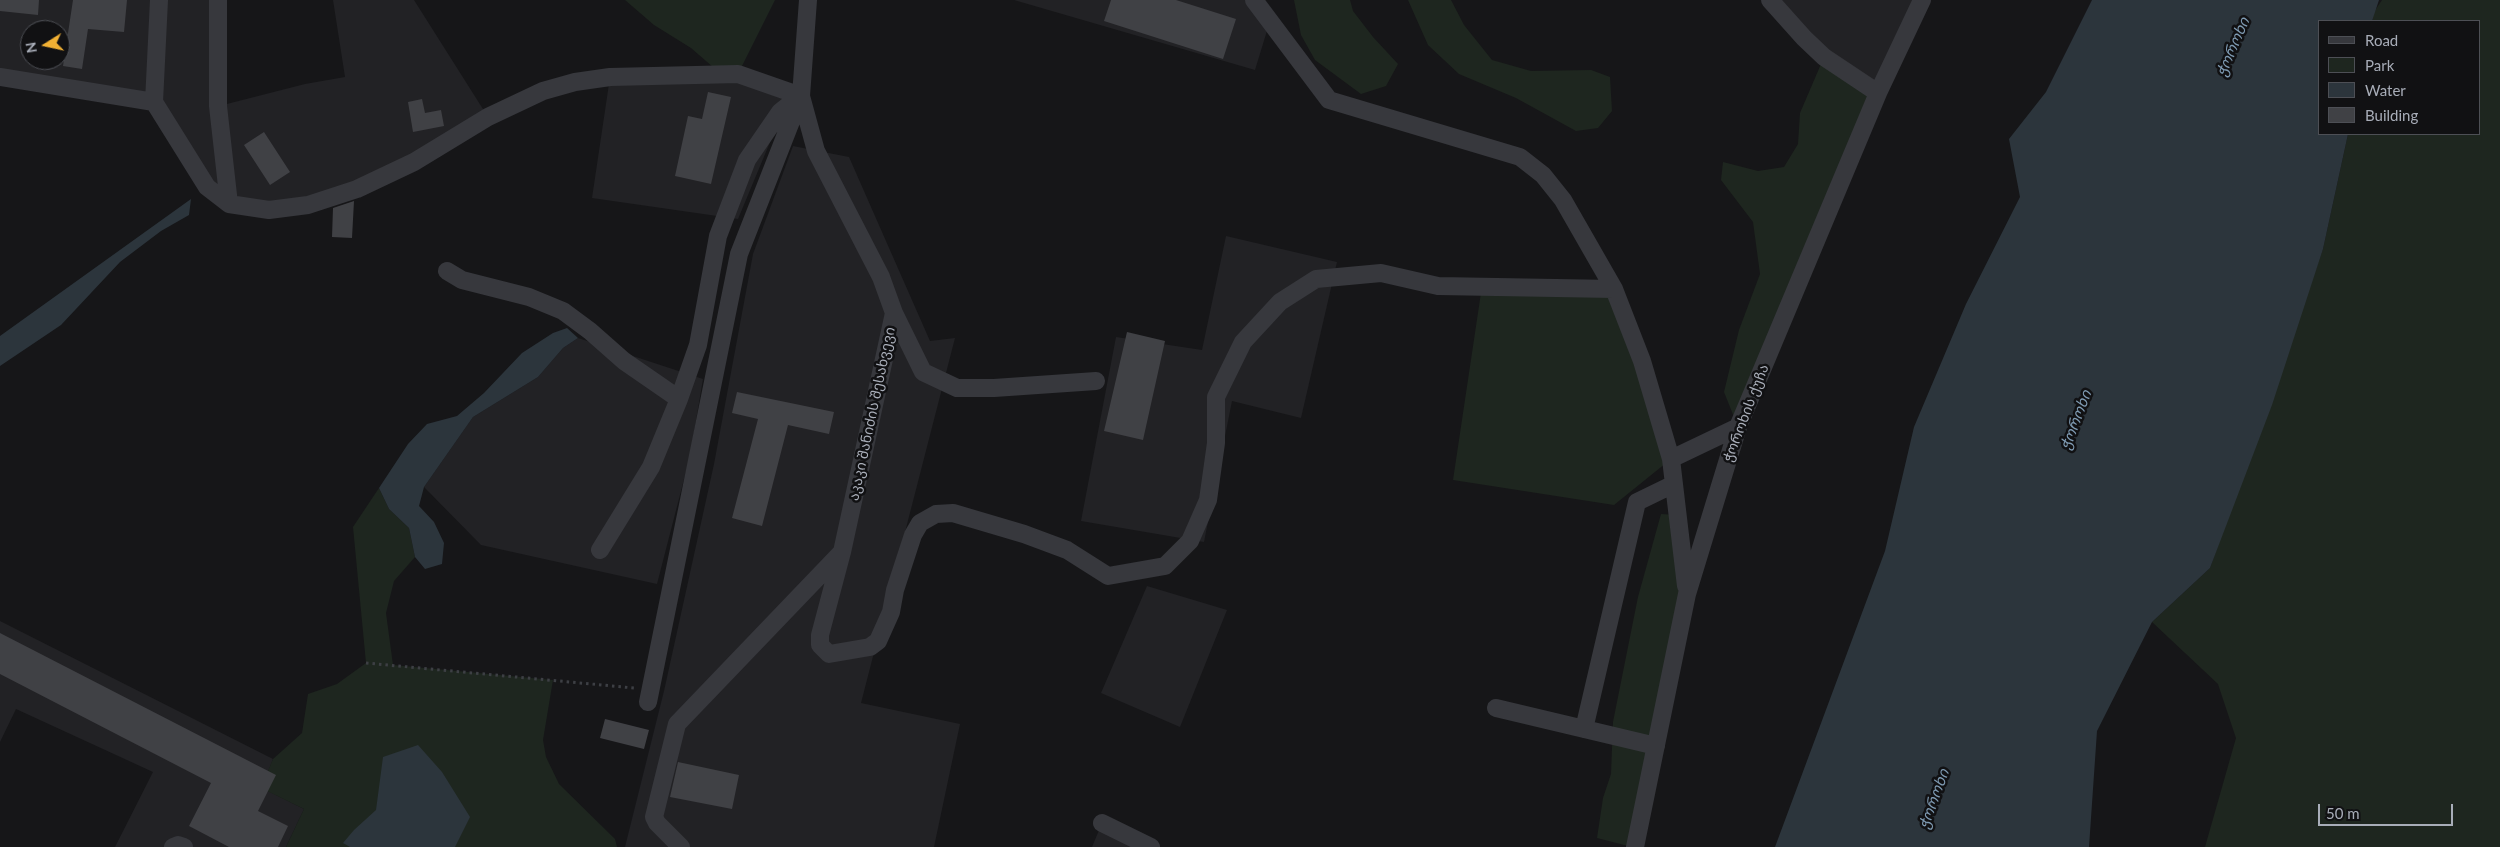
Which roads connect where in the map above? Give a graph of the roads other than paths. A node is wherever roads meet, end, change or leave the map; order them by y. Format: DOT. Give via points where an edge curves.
graph roads {
  1 [pos="159,0"];
  2 [pos="218,0"];
  3 [pos="808,0"];
  4 [pos="1254,0"];
  5 [pos="1770,0"];
  6 [pos="1922,0"];
  7 [pos="0,77"];
  8 [pos="1878,92"];
  9 [pos="801,96"];
  10 [pos="154,102"];
  11 [pos="229,204"];
  12 [pos="447,271"];
  13 [pos="1614,289"];
  14 [pos="894,314"];
  15 [pos="1096,382"];
  16 [pos="680,399"];
  17 [pos="1738,427"];
  18 [pos="1671,459"];
  19 [pos="1674,484"];
  20 [pos="600,550"];
  21 [pos="842,552"];
  22 [pos="1686,594"];
  23 [pos="650,696"];
  24 [pos="1496,708"];
  25 [pos="1584,729"];
  26 [pos="1656,746"];
  27 [pos="1102,824"];
  28 [pos="173,847"];
  29 [pos="184,847"];
  30 [pos="681,847"];
  31 [pos="1151,847"];
  32 [pos="1635,847"];
  1 -- 10 [label="street"];
  2 -- 11 [label="street" via="218,106"];
  3 -- 9 [label="street, აკაკი შანიძის შესახვევი"];
  4 -- 13 [label="street" via="1329,100 1520,157 1543,175 1563,200"];
  5 -- 8 [label="street" via="1824,57"];
  6 -- 8 [label="street, ჭოროხის ქუჩა"];
  7 -- 10 [label="street"];
  8 -- 17 [label="street, ჭოროხის ქუჩა"];
  9 -- 11 [label="street" via="738,74 610,77 575,82 543,91 488,117 414,162 357,189 308,206 270,210"];
  9 -- 14 [label="street, აკაკი შანიძის შესახვევი" via="816,151 881,277"];
  9 -- 16 [label="street" via="780,112 748,160 718,236 698,345"];
  9 -- 23 [label="street" via="739,254"];
  10 -- 11 [label="street" via="207,187"];
  12 -- 16 [label="street" via="462,280 529,297 563,311 624,361"];
  13 -- 18 [label="street" via="1642,361"];
  13 -- 21 [label="street, აკაკი შანიძის შესახვევი" via="1438,286 1381,272 1316,279 1280,302 1244,342 1216,397 1216,444 1208,500 1190,541 1165,566 1108,576 1067,550 1024,534 953,513 936,514 920,523 913,535 891,612 878,640 870,647 828,654 820,645 820,635"];
  14 -- 15 [label="street" via="923,372 957,388"];
  14 -- 21 [label="street, აკაკი შანიძის შესახვევი"];
  16 -- 20 [label="street" via="651,467"];
  17 -- 18 [label="street"];
  17 -- 22 [label="street, ჭოროხის ქუჩა"];
  18 -- 19 [label="street"];
  19 -- 22 [label="street"];
  19 -- 25 [label="street" via="1637,502"];
  21 -- 30 [label="street" via="676,724 654,817"];
  22 -- 26 [label="street, ჭოროხის ქუჩა"];
  24 -- 25 [label="street"];
  25 -- 26 [label="street"];
  26 -- 32 [label="street, ჭოროხის ქუჩა"];
  27 -- 31 [label="street"];
  28 -- 29 [label="street"];
}
